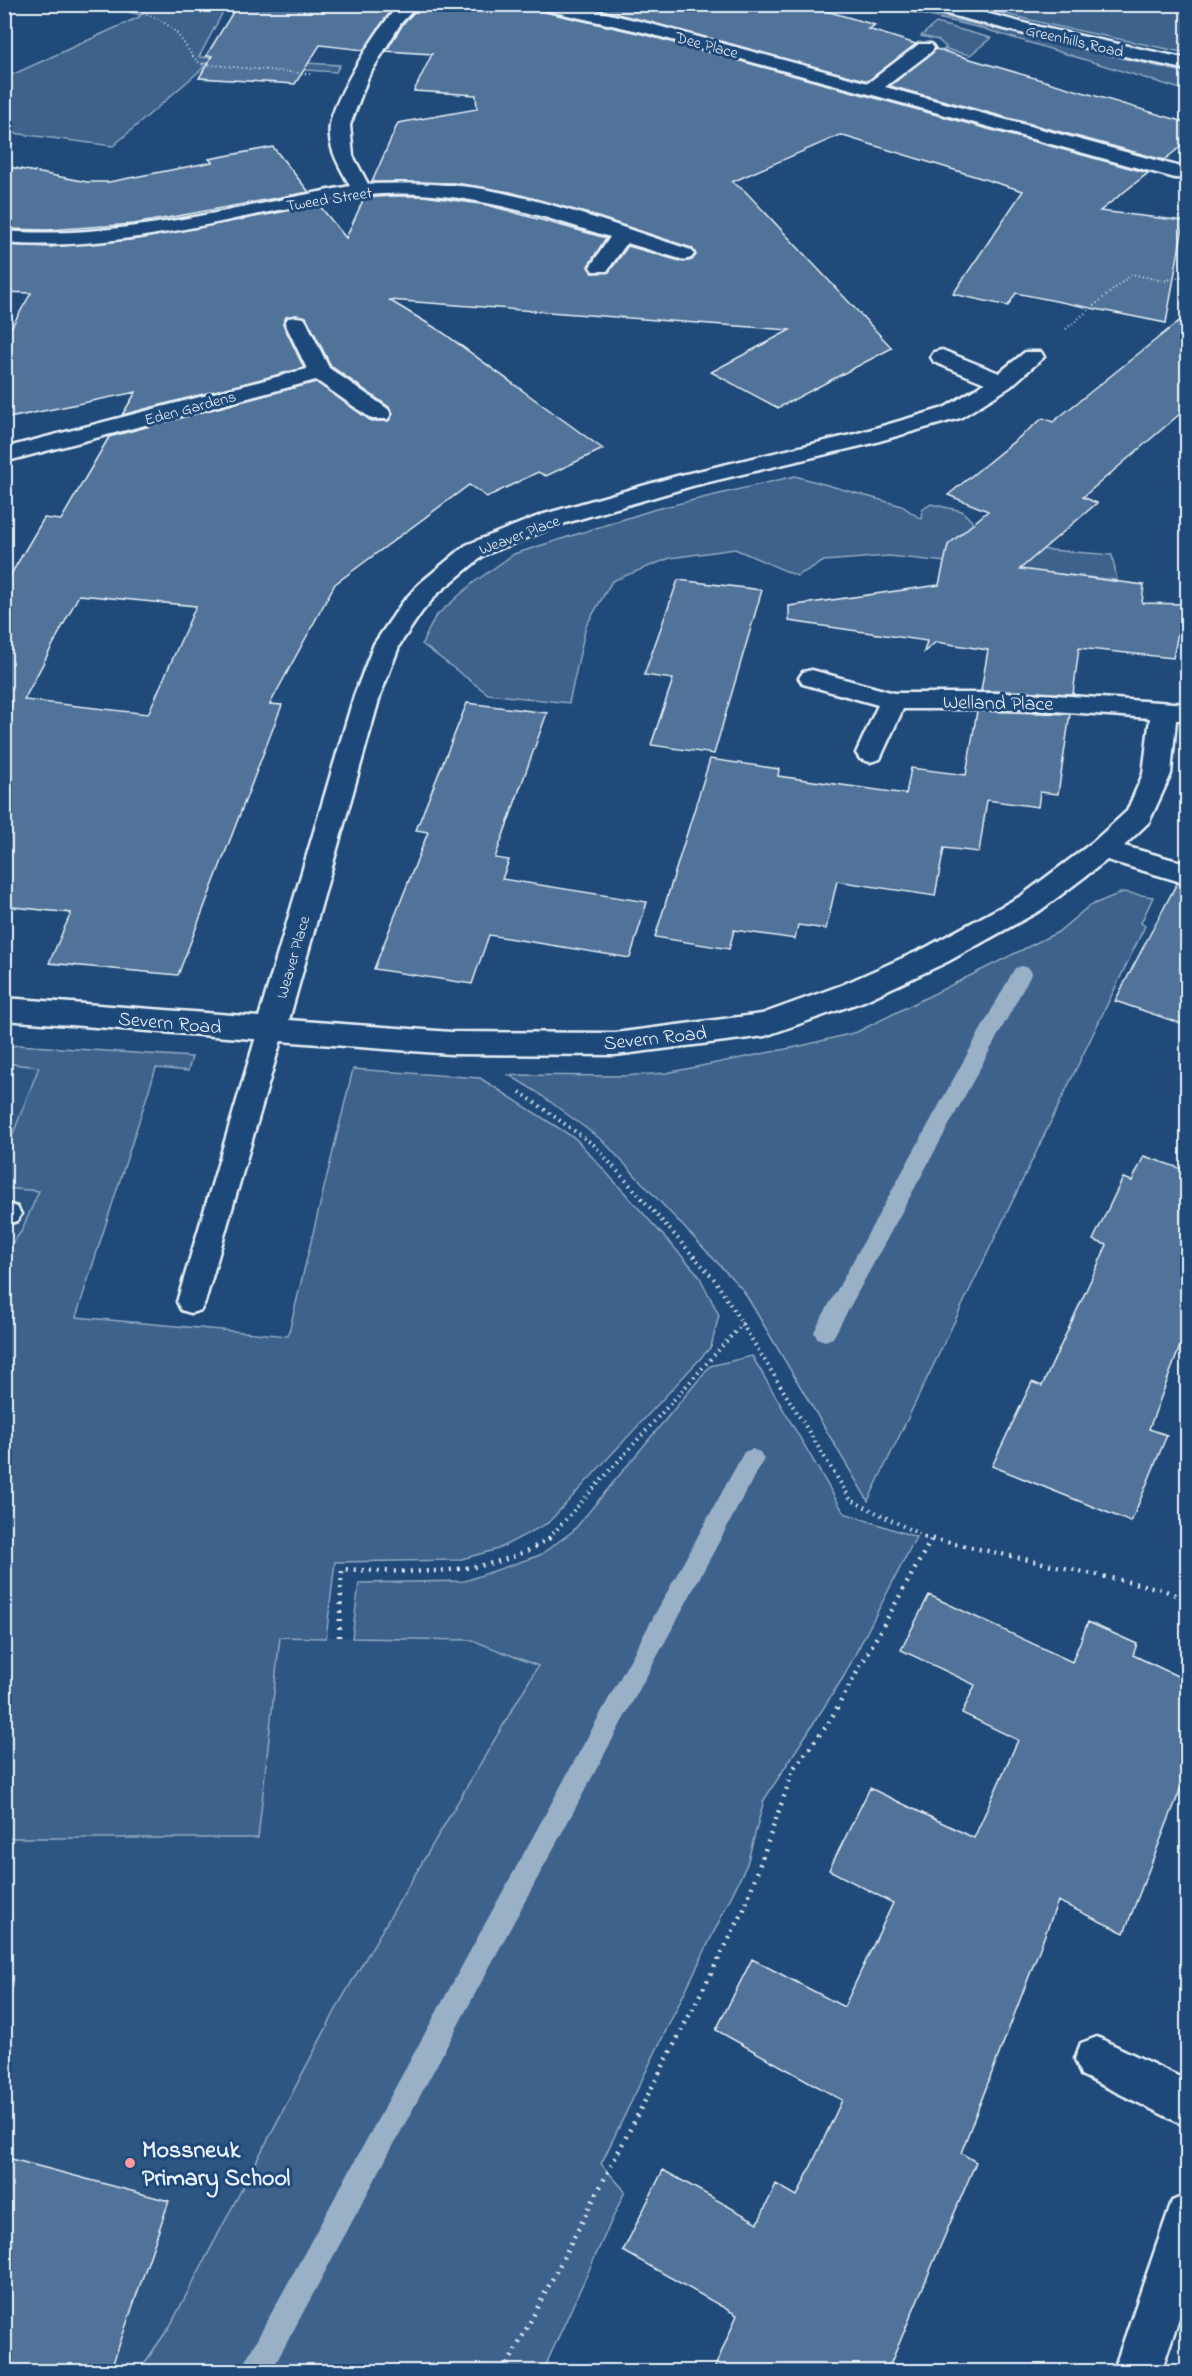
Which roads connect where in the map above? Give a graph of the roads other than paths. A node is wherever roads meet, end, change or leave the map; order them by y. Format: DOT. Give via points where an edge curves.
graph roads {
  1 [pos="411,4"];
  2 [pos="542,4"];
  3 [pos="929,4"];
  4 [pos="925,48"];
  5 [pos="1188,65"];
  6 [pos="871,89"];
  7 [pos="1183,179"];
  8 [pos="362,190"];
  9 [pos="622,235"];
  10 [pos="4,237"];
  11 [pos="684,254"];
  12 [pos="600,267"];
  13 [pos="296,323"];
  14 [pos="942,357"];
  15 [pos="1033,357"];
  16 [pos="320,372"];
  17 [pos="1002,382"];
  18 [pos="380,414"];
  19 [pos="5,454"];
  20 [pos="4,479"];
  21 [pos="812,678"];
  22 [pos="893,701"];
  23 [pos="1176,712"];
  24 [pos="870,753"];
  25 [pos="1103,849"];
  26 [pos="1188,874"];
  27 [pos="4,1009"];
  28 [pos="271,1030"];
  29 [pos="191,1302"];
  30 [pos="1097,2059"];
  31 [pos="1188,2106"];
  32 [pos="1188,2217"];
  33 [pos="1137,2372"];
  1 -- 8 [label="street" via="394,20 359,77 340,126 343,156"];
  2 -- 6 [label="street, Dee Place" via="647,28"];
  3 -- 5 [label="street, Greenhills Road"];
  4 -- 6 [label="street"];
  6 -- 7 [label="street, Dee Place"];
  8 -- 9 [label="street, Tweed Street" via="417,189 482,195 539,207"];
  8 -- 10 [label="street, Tweed Street" via="112,236 43,240"];
  9 -- 11 [label="street, Tweed Street"];
  9 -- 12 [label="street"];
  13 -- 16 [label="street"];
  14 -- 17 [label="street"];
  15 -- 17 [label="street, Weaver Place"];
  16 -- 18 [label="street"];
  16 -- 19 [label="street, Eden Gardens"];
  17 -- 28 [label="street, Weaver Place" via="966,406 912,426 696,478 550,520 475,550 428,589 387,644 368,696"];
  19 -- 20 [label="street, Eden Gardens" via="10,468"];
  21 -- 22 [label="street, Welland Place"];
  22 -- 23 [label="street, Welland Place" via="1026,701"];
  22 -- 24 [label="street"];
  23 -- 25 [label="street, Severn Road" via="1139,816"];
  25 -- 26 [label="street"];
  25 -- 28 [label="street, Severn Road" via="1031,903 936,955 853,993 765,1025 615,1044 451,1043"];
  27 -- 28 [label="street, Severn Road"];
  28 -- 29 [label="lane"];
  30 -- 31 [label="street"];
  32 -- 33 [label="street"];
}
